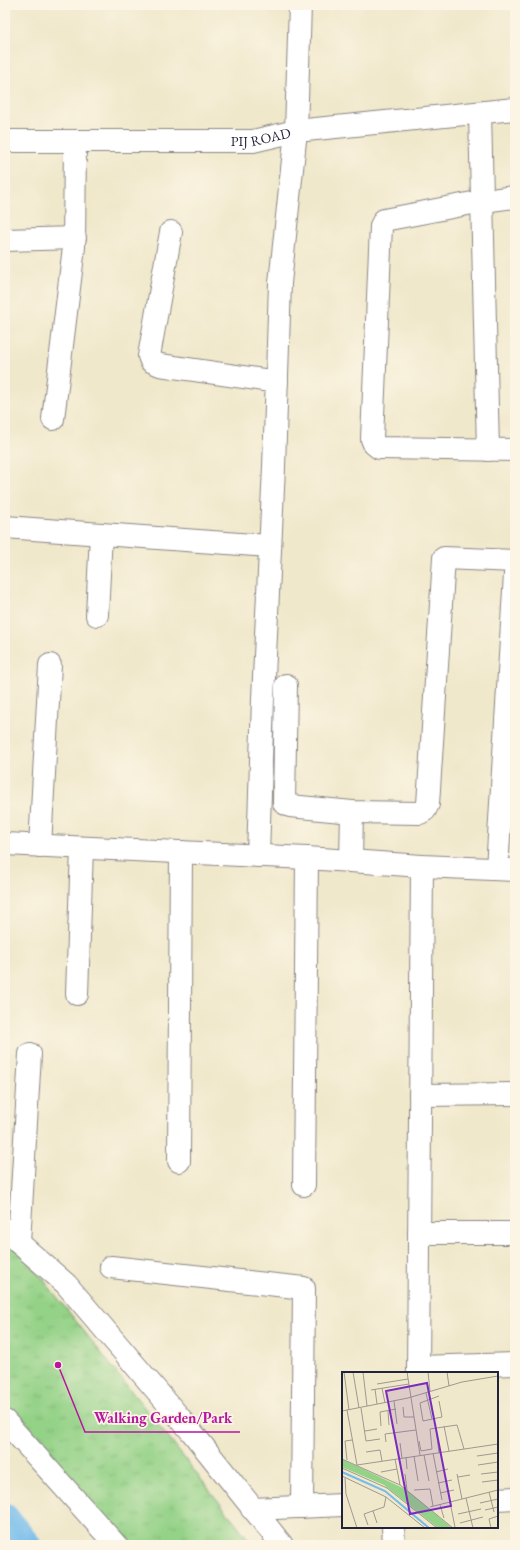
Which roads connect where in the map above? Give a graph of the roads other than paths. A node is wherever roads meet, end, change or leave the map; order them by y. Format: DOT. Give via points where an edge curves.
graph roads {
  1 [pos="300,5"];
  2 [pos="515,109"];
  3 [pos="480,113"];
  4 [pos="296,131"];
  5 [pos="5,141"];
  6 [pos="75,141"];
  7 [pos="515,197"];
  8 [pos="483,201"];
  9 [pos="171,232"];
  10 [pos="75,238"];
  11 [pos="5,240"];
  12 [pos="277,382"];
  13 [pos="53,418"];
  14 [pos="488,450"];
  15 [pos="515,450"];
  16 [pos="5,527"];
  17 [pos="101,534"];
  18 [pos="269,546"];
  19 [pos="515,560"];
  20 [pos="515,574"];
  21 [pos="97,615"];
  22 [pos="50,665"];
  23 [pos="286,685"];
  24 [pos="352,812"];
  25 [pos="5,844"];
  26 [pos="40,846"];
  27 [pos="82,848"];
  28 [pos="180,852"];
  29 [pos="258,856"];
  30 [pos="307,858"];
  31 [pos="351,861"];
  32 [pos="422,866"];
  33 [pos="506,869"];
  34 [pos="77,994"];
  35 [pos="30,1054"];
  36 [pos="515,1094"];
  37 [pos="420,1096"];
  38 [pos="179,1161"];
  39 [pos="304,1186"];
  40 [pos="419,1233"];
  41 [pos="515,1233"];
  42 [pos="12,1236"];
  43 [pos="111,1267"];
  44 [pos="515,1364"];
  45 [pos="418,1370"];
  46 [pos="5,1421"];
  47 [pos="498,1499"];
  48 [pos="515,1499"];
  49 [pos="342,1505"];
  50 [pos="302,1507"];
  51 [pos="252,1509"];
  52 [pos="393,1528"];
  53 [pos="116,1545"];
  54 [pos="282,1545"];
  55 [pos="394,1545"];
  1 -- 4 [label="street"];
  2 -- 3 [label="street, PIJ ROAD"];
  3 -- 4 [label="street, PIJ ROAD"];
  3 -- 8 [label="street"];
  4 -- 6 [label="street, PIJ ROAD" via="253,141"];
  4 -- 12 [label="street" via="280,283"];
  5 -- 6 [label="street, PIJ ROAD"];
  6 -- 10 [label="street"];
  7 -- 8 [label="street"];
  8 -- 14 [label="street"];
  8 -- 14 [label="street" via="384,220 381,226 372,439 379,448"];
  9 -- 12 [label="street" via="149,356 151,361 160,365"];
  10 -- 11 [label="street"];
  10 -- 13 [label="street"];
  12 -- 18 [label="street"];
  14 -- 15 [label="street"];
  16 -- 17 [label="street"];
  17 -- 18 [label="street"];
  17 -- 21 [label="street"];
  18 -- 29 [label="street"];
  19 -- 24 [label="street" via="444,558 428,804 420,813"];
  20 -- 33 [label="street"];
  22 -- 26 [label="street"];
  23 -- 24 [label="street" via="284,803 290,806"];
  24 -- 31 [label="street"];
  25 -- 26 [label="street"];
  26 -- 27 [label="street"];
  27 -- 28 [label="street"];
  27 -- 34 [label="street"];
  28 -- 29 [label="street"];
  28 -- 38 [label="street"];
  29 -- 30 [label="street"];
  30 -- 31 [label="street"];
  30 -- 39 [label="street"];
  31 -- 32 [label="street"];
  32 -- 33 [label="street"];
  32 -- 37 [label="street"];
  35 -- 42 [label="street"];
  36 -- 37 [label="street"];
  37 -- 40 [label="street"];
  40 -- 41 [label="street"];
  40 -- 45 [label="street"];
  42 -- 51 [label="street" via="66,1284 191,1431"];
  43 -- 50 [label="street" via="304,1288"];
  44 -- 45 [label="street"];
  46 -- 53 [label="street"];
  47 -- 48 [label="street"];
  49 -- 50 [label="street"];
  50 -- 51 [label="street"];
  51 -- 54 [label="street"];
  52 -- 55 [label="street"];
}
